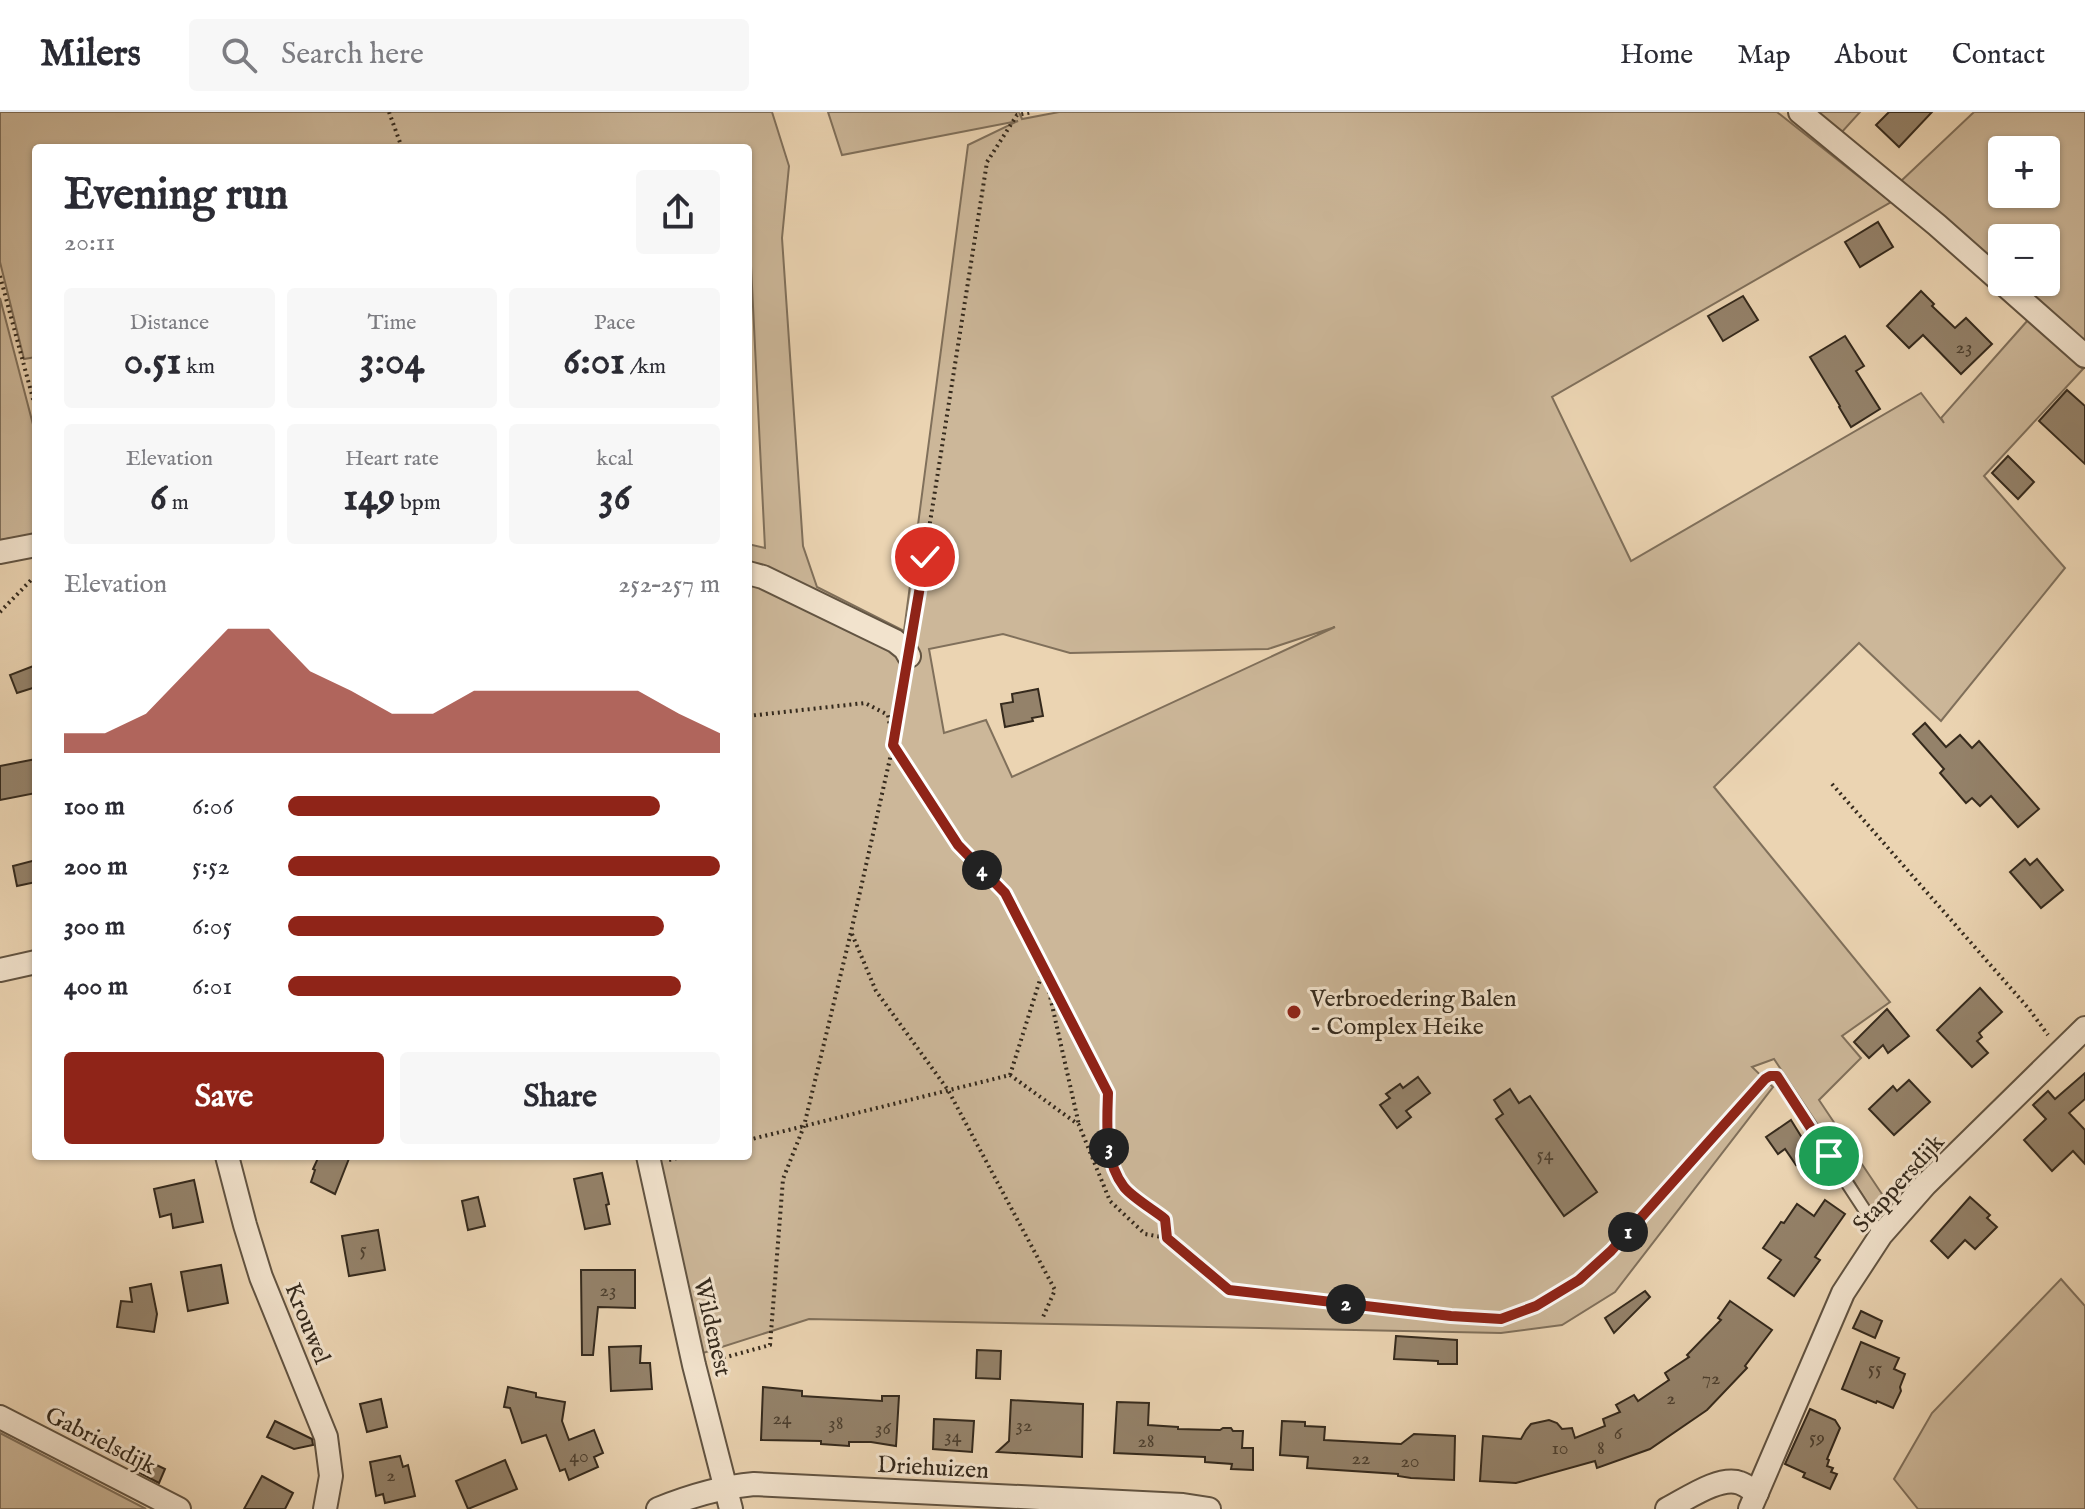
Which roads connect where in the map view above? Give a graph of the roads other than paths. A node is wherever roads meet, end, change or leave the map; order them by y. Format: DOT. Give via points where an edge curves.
graph roads {
  1 [pos="1800,112"];
  2 [pos="2085,356"];
  3 [pos="32,546"];
  4 [pos="0,552"];
  5 [pos="752,574"];
  6 [pos="909,656"];
  7 [pos="32,963"];
  8 [pos="0,970"];
  9 [pos="2085,1028"];
  10 [pos="1765,1079"];
  11 [pos="228,1160"];
  12 [pos="649,1160"];
  13 [pos="1881,1235"];
  14 [pos="0,1417"];
  15 [pos="725,1487"];
  16 [pos="1754,1501"];
  17 [pos="179,1509"];
  18 [pos="325,1509"];
  19 [pos="658,1509"];
  20 [pos="731,1509"];
  21 [pos="1209,1509"];
  22 [pos="1667,1509"];
  1 -- 2 [label="street"];
  3 -- 4 [label="street"];
  5 -- 6 [label="street" via="895,641"];
  7 -- 8 [label="street"];
  9 -- 13 [label="street, Stappersdijk"];
  10 -- 13 [label="lane" via="1777,1076"];
  11 -- 18 [label="street, Krouwel" via="261,1277 326,1437 331,1476"];
  12 -- 15 [label="street, Wildenest"];
  13 -- 16 [label="street, Stappersdijk" via="1843,1293"];
  14 -- 17 [label="street, Gabrielsdijk"];
  15 -- 19 [label="street, Driehuizen"];
  15 -- 20 [label="street, Wildenest"];
  15 -- 21 [label="street, Driehuizen" via="754,1484"];
  16 -- 22 [label="street" via="1740,1483 1730,1480"];
}
